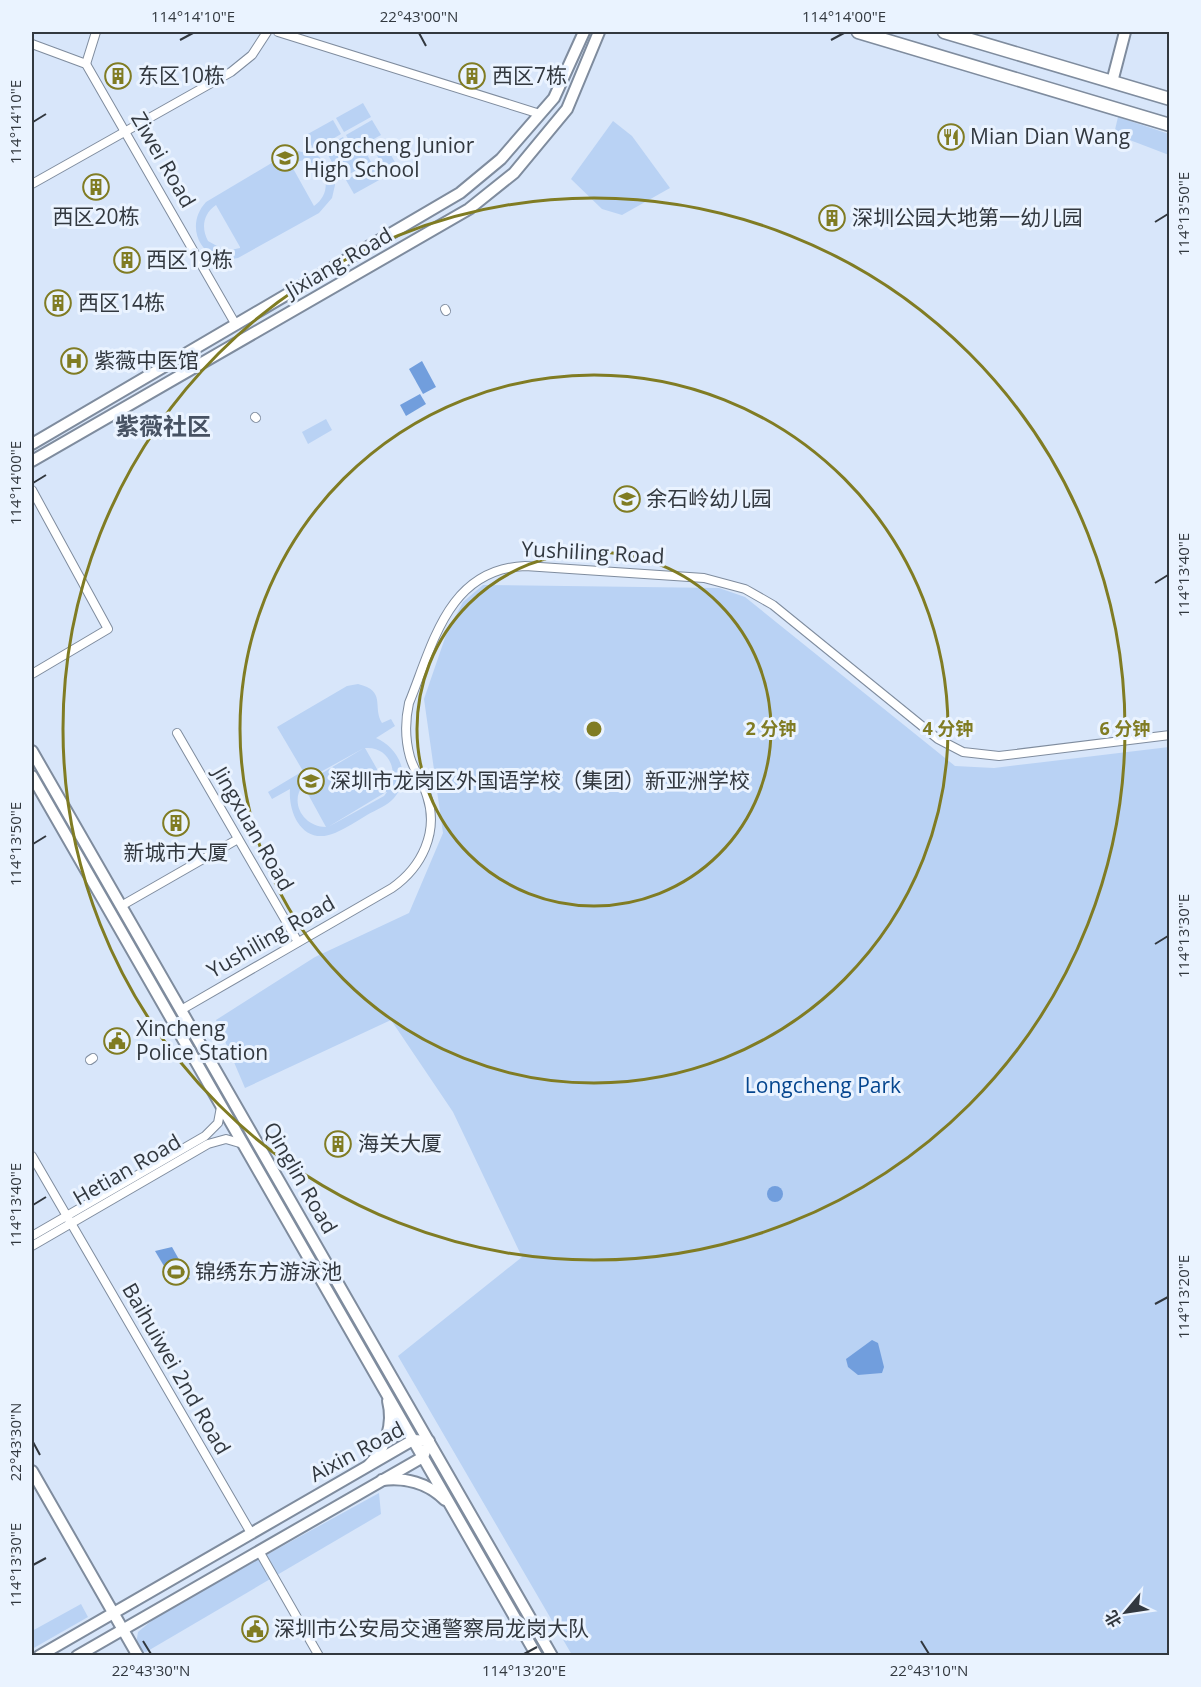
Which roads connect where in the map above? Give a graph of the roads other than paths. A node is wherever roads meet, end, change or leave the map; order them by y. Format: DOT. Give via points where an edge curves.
graph roads {
  1 [pos="96,32"];
  2 [pos="267,32"];
  3 [pos="278,32"];
  4 [pos="585,32"];
  5 [pos="599,32"];
  6 [pos="858,32"];
  7 [pos="944,32"];
  8 [pos="1125,32"];
  9 [pos="32,44"];
  10 [pos="87,64"];
  11 [pos="1112,82"];
  12 [pos="1170,99"];
  13 [pos="540,114"];
  14 [pos="1170,125"];
  15 [pos="126,131"];
  16 [pos="32,184"];
  17 [pos="236,326"];
  18 [pos="32,444"];
  19 [pos="32,461"];
  20 [pos="32,490"];
  21 [pos="32,674"];
  22 [pos="177,733"];
  23 [pos="1170,735"];
  24 [pos="32,751"];
  25 [pos="32,776"];
  26 [pos="238,839"];
  27 [pos="121,906"];
  28 [pos="298,942"];
  29 [pos="181,1010"];
  30 [pos="221,1106"];
  31 [pos="243,1144"];
  32 [pos="32,1156"];
  33 [pos="68,1220"];
  34 [pos="32,1236"];
  35 [pos="32,1246"];
  36 [pos="385,1392"];
  37 [pos="413,1440"];
  38 [pos="429,1441"];
  39 [pos="423,1456"];
  40 [pos="369,1465"];
  41 [pos="32,1470"];
  42 [pos="382,1480"];
  43 [pos="32,1485"];
  44 [pos="452,1508"];
  45 [pos="251,1533"];
  46 [pos="259,1551"];
  47 [pos="110,1614"];
  48 [pos="120,1631"];
  49 [pos="39,1656"];
  50 [pos="77,1656"];
  51 [pos="130,1656"];
  52 [pos="138,1656"];
  53 [pos="319,1656"];
  54 [pos="537,1656"];
  55 [pos="552,1656"];
  1 -- 10 [label="street"];
  2 -- 15 [label="street" via="258,48 238,67"];
  3 -- 13 [label="street"];
  4 -- 13 [label="main road, Jixiang Road" via="554,98"];
  5 -- 19 [label="main road, Jixiang Road" via="567,109 514,173 469,209"];
  6 -- 14 [label="main road"];
  7 -- 11 [label="main road"];
  8 -- 11 [label="main road"];
  9 -- 10 [label="street"];
  10 -- 15 [label="street, Ziwei Road"];
  11 -- 12 [label="main road"];
  13 -- 17 [label="main road, Jixiang Road" via="501,159 460,193"];
  15 -- 16 [label="street"];
  15 -- 17 [label="street, Ziwei Road"];
  17 -- 18 [label="main road, Jixiang Road"];
  20 -- 21 [label="street" via="108,629"];
  22 -- 26 [label="street, Jingxuan Road"];
  23 -- 28 [label="street, Yushiling Road" via="999,756 972,754 938,740 773,605 746,589 704,578 507,567 481,577 454,601 409,703 408,746 430,810 429,837 423,855 400,883"];
  24 -- 27 [label="main road, Qinglin Road"];
  25 -- 30 [label="main road, Qinglin Road"];
  26 -- 27 [label="street"];
  26 -- 28 [label="street, Jingxuan Road"];
  27 -- 29 [label="main road, Qinglin Road"];
  28 -- 29 [label="street, Yushiling Road"];
  29 -- 38 [label="main road, Qinglin Road"];
  30 -- 31 [label="main road, Qinglin Road"];
  30 -- 33 [label="street, Hetian Road" via="218,1123 205,1136"];
  31 -- 33 [label="street, Hetian Road" via="226,1139 208,1144"];
  31 -- 36 [label="main road, Qinglin Road"];
  32 -- 33 [label="street, Baihuiwei 2nd Road"];
  33 -- 34 [label="street, Hetian Road"];
  33 -- 35 [label="street, Hetian Road"];
  33 -- 45 [label="street, Baihuiwei 2nd Road"];
  36 -- 37 [label="main road, Qinglin Road"];
  36 -- 40 [label="main road" via="390,1408 387,1436"];
  37 -- 38 [label="main road, Aixin Road"];
  37 -- 39 [label="main road, Qinglin Road"];
  37 -- 40 [label="main road, Aixin Road"];
  38 -- 39 [label="main road, Aixin Road"];
  38 -- 55 [label="main road, Qinglin Road"];
  39 -- 42 [label="main road, Aixin Road"];
  39 -- 44 [label="main road, Qinglin Road"];
  40 -- 45 [label="main road, Aixin Road"];
  41 -- 47 [label="main road"];
  42 -- 44 [label="main road" via="415,1482 440,1495"];
  42 -- 46 [label="main road, Aixin Road"];
  43 -- 47 [label="main road"];
  44 -- 54 [label="main road, Qinglin Road"];
  45 -- 47 [label="main road, Aixin Road"];
  46 -- 48 [label="main road, Aixin Road"];
  46 -- 53 [label="street"];
  47 -- 48 [label="main road"];
  47 -- 49 [label="main road, Aixin Road"];
  48 -- 50 [label="main road, Aixin Road"];
  48 -- 51 [label="main road"];
  48 -- 52 [label="main road"];
}
